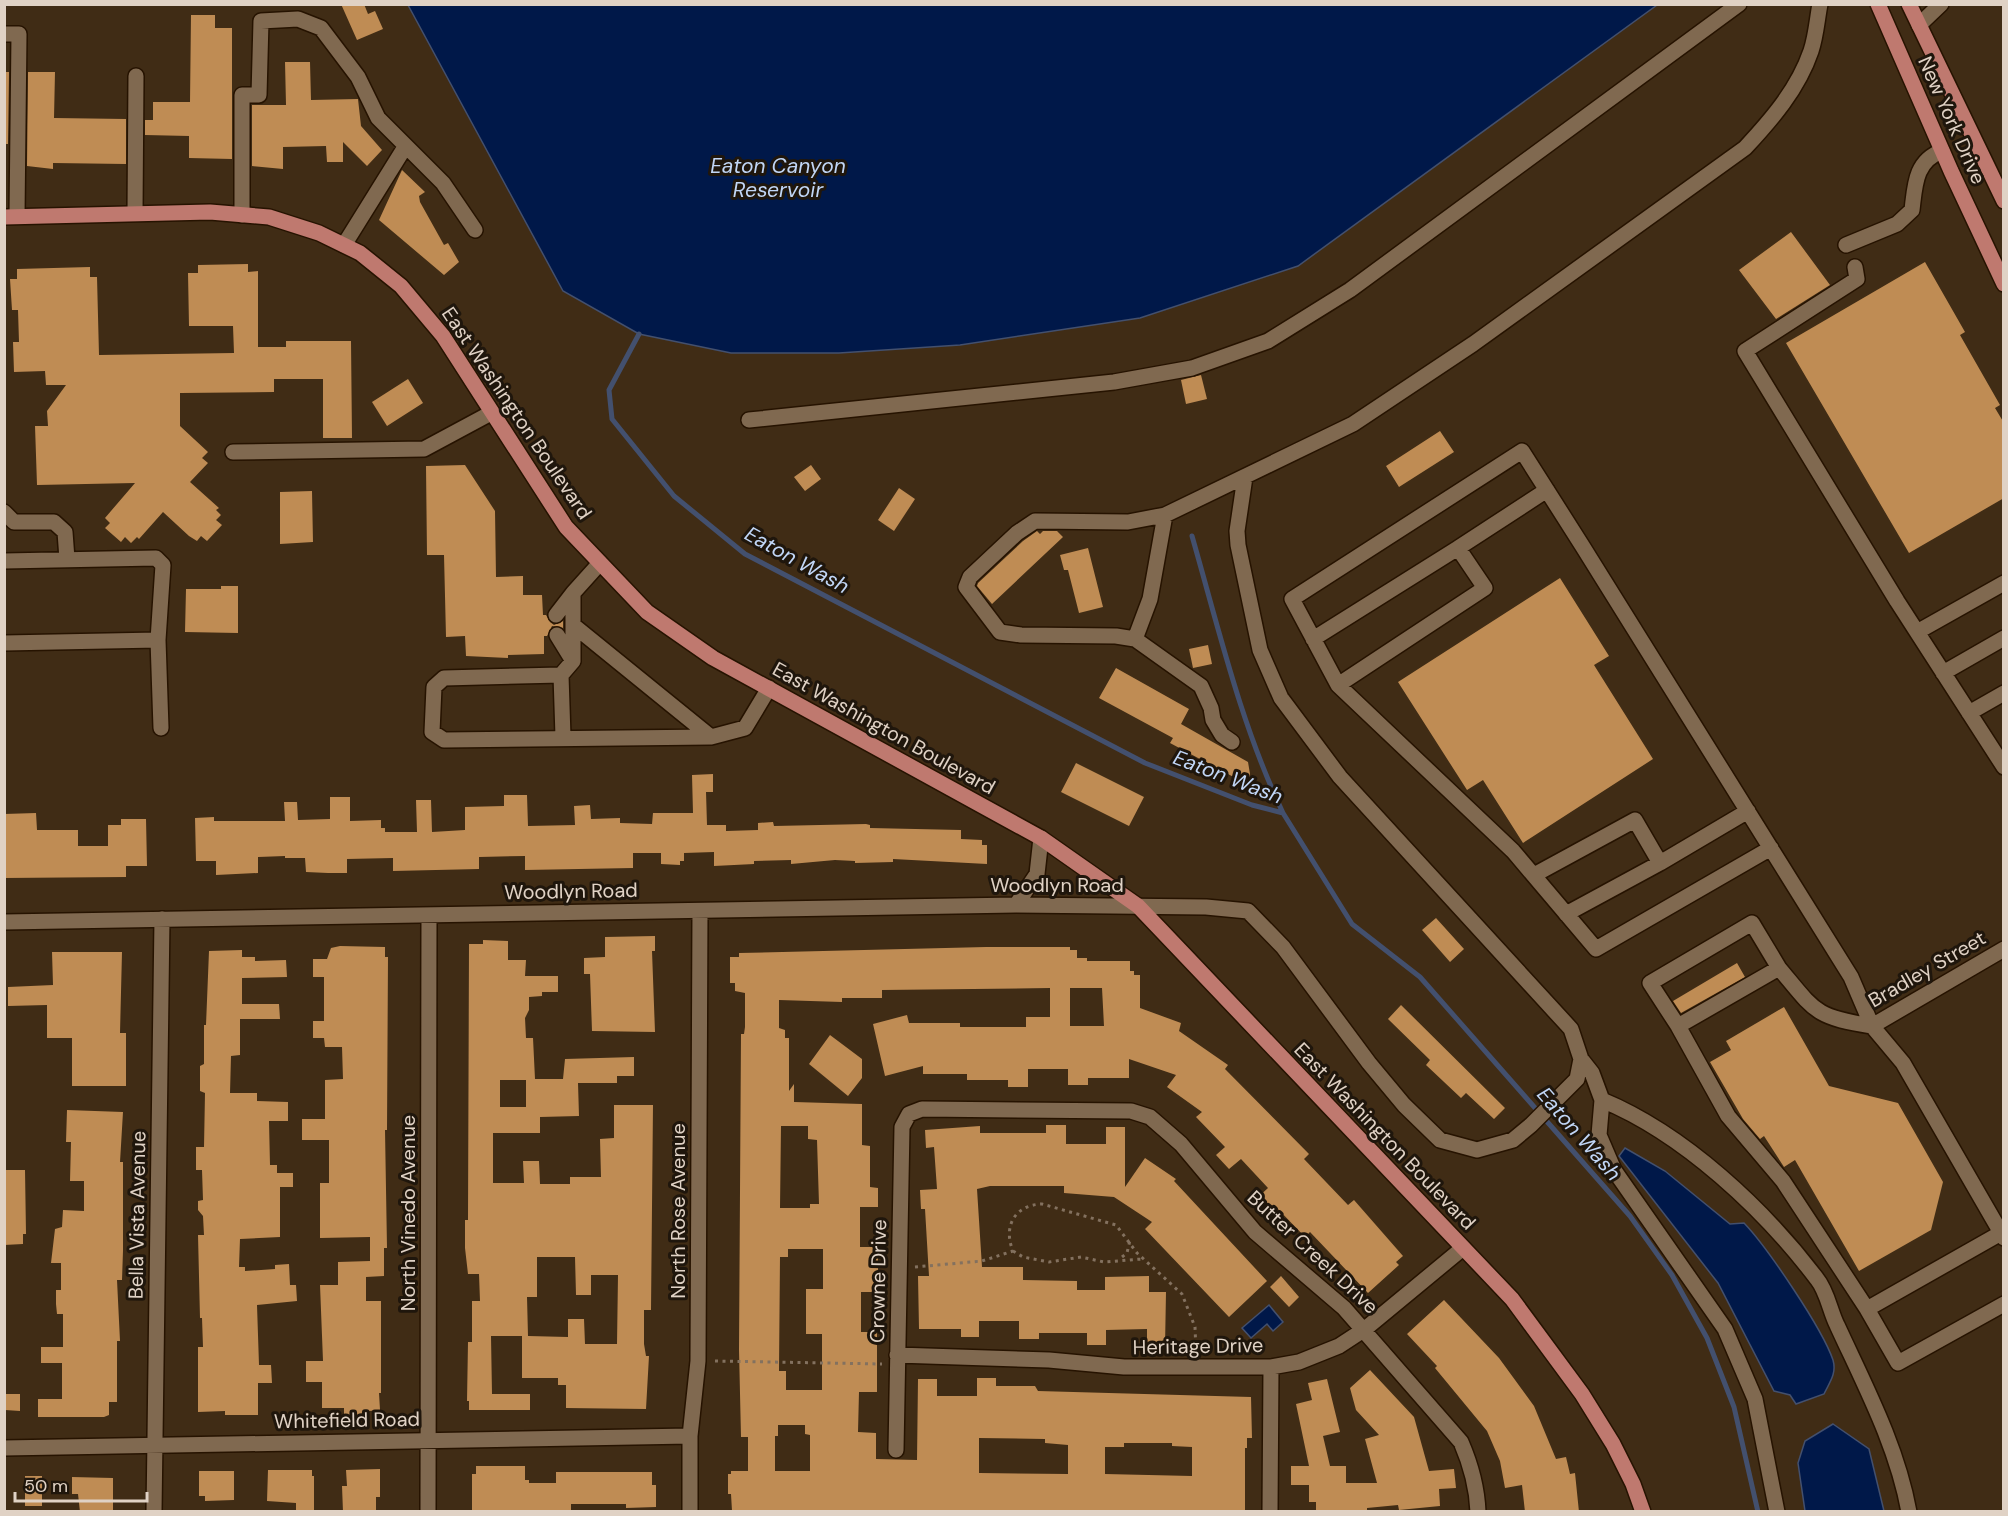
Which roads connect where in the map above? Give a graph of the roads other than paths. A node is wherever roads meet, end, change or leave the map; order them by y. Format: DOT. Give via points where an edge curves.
graph roads {
  1 [pos="1739,4"];
  2 [pos="1820,4"];
  3 [pos="1878,4"];
  4 [pos="1909,4"];
  5 [pos="1941,4"];
  6 [pos="1919,25"];
  7 [pos="4,34"];
  8 [pos="136,76"];
  9 [pos="405,147"];
  10 [pos="1942,151"];
  11 [pos="10,161"];
  12 [pos="2004,201"];
  13 [pos="135,213"];
  14 [pos="242,215"];
  15 [pos="11,216"];
  16 [pos="475,230"];
  17 [pos="344,245"];
  18 [pos="1846,245"];
  19 [pos="1855,267"];
  20 [pos="2004,284"];
  21 [pos="491,413"];
  22 [pos="749,420"];
  23 [pos="233,452"];
  24 [pos="1245,477"];
  25 [pos="1547,490"];
  26 [pos="4,512"];
  27 [pos="1165,515"];
  28 [pos="1458,548"];
  29 [pos="67,559"];
  30 [pos="4,561"];
  31 [pos="600,563"];
  32 [pos="2004,583"];
  33 [pos="573,593"];
  34 [pos="556,615"];
  35 [pos="573,625"];
  36 [pos="1917,632"];
  37 [pos="557,635"];
  38 [pos="2004,638"];
  39 [pos="1135,639"];
  40 [pos="1313,639"];
  41 [pos="158,640"];
  42 [pos="4,644"];
  43 [pos="573,661"];
  44 [pos="1943,673"];
  45 [pos="561,675"];
  46 [pos="1338,685"];
  47 [pos="769,688"];
  48 [pos="2004,693"];
  49 [pos="1969,713"];
  50 [pos="161,728"];
  51 [pos="563,737"];
  52 [pos="711,737"];
  53 [pos="1232,742"];
  54 [pos="2002,760"];
  55 [pos="1748,811"];
  56 [pos="1041,838"];
  57 [pos="1771,848"];
  58 [pos="1660,864"];
  59 [pos="1534,876"];
  60 [pos="1016,905"];
  61 [pos="1138,906"];
  62 [pos="700,911"];
  63 [pos="1566,914"];
  64 [pos="429,915"];
  65 [pos="162,919"];
  66 [pos="4,922"];
  67 [pos="2004,949"];
  68 [pos="1779,969"];
  69 [pos="1678,1026"];
  70 [pos="1872,1026"];
  71 [pos="1581,1059"];
  72 [pos="1602,1100"];
  73 [pos="909,1114"];
  74 [pos="2002,1236"];
  75 [pos="1463,1248"];
  76 [pos="2004,1304"];
  77 [pos="1867,1309"];
  78 [pos="1365,1329"];
  79 [pos="897,1360"];
  80 [pos="1271,1366"];
  81 [pos="690,1436"];
  82 [pos="429,1440"];
  83 [pos="155,1445"];
  84 [pos="4,1448"];
  85 [pos="896,1450"];
  86 [pos="154,1512"];
  87 [pos="428,1512"];
  88 [pos="690,1512"];
  89 [pos="1270,1512"];
  90 [pos="1478,1512"];
  91 [pos="1642,1512"];
  92 [pos="1777,1512"];
  93 [pos="1909,1512"];
  1 -- 22 [label="street" via="1350,290 1268,340 1192,368 1114,382"];
  2 -- 24 [label="street" via="1811,50 1799,77 1773,117 1745,148 1473,344 1353,424"];
  3 -- 10 [label="main road, New York Drive"];
  4 -- 6 [label="main road, New York Drive"];
  5 -- 6 [label="street"];
  6 -- 12 [label="main road, New York Drive"];
  7 -- 11 [label="street" via="19,34"];
  8 -- 13 [label="street"];
  9 -- 14 [label="street" via="378,118 358,77 321,28 298,19 261,21 260,95 242,95"];
  9 -- 16 [label="street" via="443,183"];
  9 -- 17 [label="street"];
  10 -- 18 [label="street" via="1930,155 1917,174 1912,210 1897,224"];
  10 -- 20 [label="main road, New York Drive"];
  11 -- 15 [label="street"];
  13 -- 14 [label="main road, East Washington Boulevard"];
  13 -- 15 [label="main road, East Washington Boulevard"];
  14 -- 17 [label="main road, East Washington Boulevard" via="269,217"];
  17 -- 21 [label="main road, East Washington Boulevard" via="401,286 443,336"];
  19 -- 36 [label="street" via="1857,279 1745,351"];
  21 -- 23 [label="street" via="424,449"];
  21 -- 31 [label="main road, East Washington Boulevard" via="566,527"];
  24 -- 27 [label="street"];
  24 -- 71 [label="street" via="1238,545 1260,650 1281,698 1340,777 1571,1029"];
  25 -- 28 [label="street"];
  25 -- 40 [label="street" via="1522,451 1292,599"];
  25 -- 55 [label="street"];
  26 -- 29 [label="street" via="14,522 54,522 65,532"];
  27 -- 39 [label="street" via="1150,598"];
  27 -- 39 [label="street" via="1128,522 1035,521 970,577 966,587 1000,632"];
  28 -- 40 [label="street"];
  28 -- 46 [label="street" via="1485,588"];
  29 -- 30 [label="street"];
  29 -- 41 [label="street" via="156,558 163,566"];
  31 -- 33 [label="street"];
  31 -- 47 [label="main road, East Washington Boulevard" via="647,612 713,658"];
  32 -- 36 [label="street"];
  33 -- 34 [label="street"];
  33 -- 35 [label="street"];
  35 -- 43 [label="street"];
  35 -- 52 [label="street"];
  36 -- 44 [label="street"];
  37 -- 43 [label="street"];
  38 -- 44 [label="street"];
  39 -- 53 [label="street" via="1201,686 1222,735"];
  40 -- 46 [label="street"];
  41 -- 42 [label="street"];
  41 -- 50 [label="street"];
  43 -- 45 [label="street"];
  44 -- 49 [label="street"];
  45 -- 51 [label="street"];
  45 -- 51 [label="street" via="444,678 434,687 432,732 444,740"];
  46 -- 59 [label="street" via="1513,851"];
  47 -- 52 [label="street" via="745,728"];
  47 -- 56 [label="main road, East Washington Boulevard"];
  48 -- 49 [label="street"];
  49 -- 54 [label="street"];
  51 -- 52 [label="street"];
  55 -- 57 [label="street"];
  55 -- 58 [label="street"];
  56 -- 60 [label="street" via="1037,874"];
  56 -- 61 [label="main road, East Washington Boulevard"];
  57 -- 63 [label="street" via="1596,949"];
  57 -- 70 [label="street" via="1851,977"];
  58 -- 59 [label="street" via="1635,820"];
  58 -- 63 [label="street"];
  59 -- 63 [label="street"];
  60 -- 61 [label="street, Woodlyn Road"];
  60 -- 62 [label="street, Woodlyn Road"];
  61 -- 71 [label="street, Woodlyn Road" via="1248,911 1283,947 1404,1105 1440,1140 1478,1150 1513,1140 1577,1079"];
  61 -- 75 [label="main road, East Washington Boulevard"];
  62 -- 64 [label="street, Woodlyn Road"];
  62 -- 81 [label="street, North Rose Avenue" via="698,1361"];
  64 -- 65 [label="street, Woodlyn Road"];
  64 -- 82 [label="street, North Vinedo Avenue"];
  65 -- 66 [label="street, Woodlyn Road"];
  65 -- 83 [label="street, Bella Vista Avenue"];
  67 -- 70 [label="street, Bradley Street"];
  68 -- 69 [label="street"];
  68 -- 69 [label="street" via="1752,923 1650,983"];
  68 -- 70 [label="street" via="1820,1014"];
  69 -- 77 [label="street" via="1728,1116 1783,1181"];
  70 -- 74 [label="street" via="1903,1063"];
  71 -- 72 [label="street" via="1592,1073"];
  72 -- 92 [label="street" via="1599,1135 1614,1170 1725,1329 1751,1389"];
  72 -- 93 [label="street" via="1633,1113 1681,1144 1754,1209 1819,1281 1886,1432 1905,1487"];
  73 -- 78 [label="street, Butter Creek Drive" via="922,1109 1131,1111 1150,1117 1181,1144 1256,1232"];
  73 -- 79 [label="street, Crowne Drive" via="902,1127"];
  74 -- 77 [label="street"];
  75 -- 78 [label="street, Heritage Drive"];
  75 -- 91 [label="main road, East Washington Boulevard" via="1512,1299 1582,1394 1613,1444"];
  76 -- 77 [label="street" via="1898,1363"];
  78 -- 80 [label="street, Heritage Drive" via="1339,1346 1299,1362"];
  78 -- 90 [label="street, Butter Creek Drive" via="1461,1442 1476,1484"];
  79 -- 80 [label="street, Heritage Drive" via="1040,1359 1124,1367"];
  79 -- 85 [label="street, Crowne Drive"];
  80 -- 89 [label="street"];
  81 -- 82 [label="street, Whitefield Road"];
  81 -- 88 [label="street, North Rose Avenue"];
  82 -- 83 [label="street, Whitefield Road"];
  82 -- 87 [label="street, North Vinedo Avenue"];
  83 -- 84 [label="street, Whitefield Road"];
  83 -- 86 [label="street, Bella Vista Avenue"];
}
